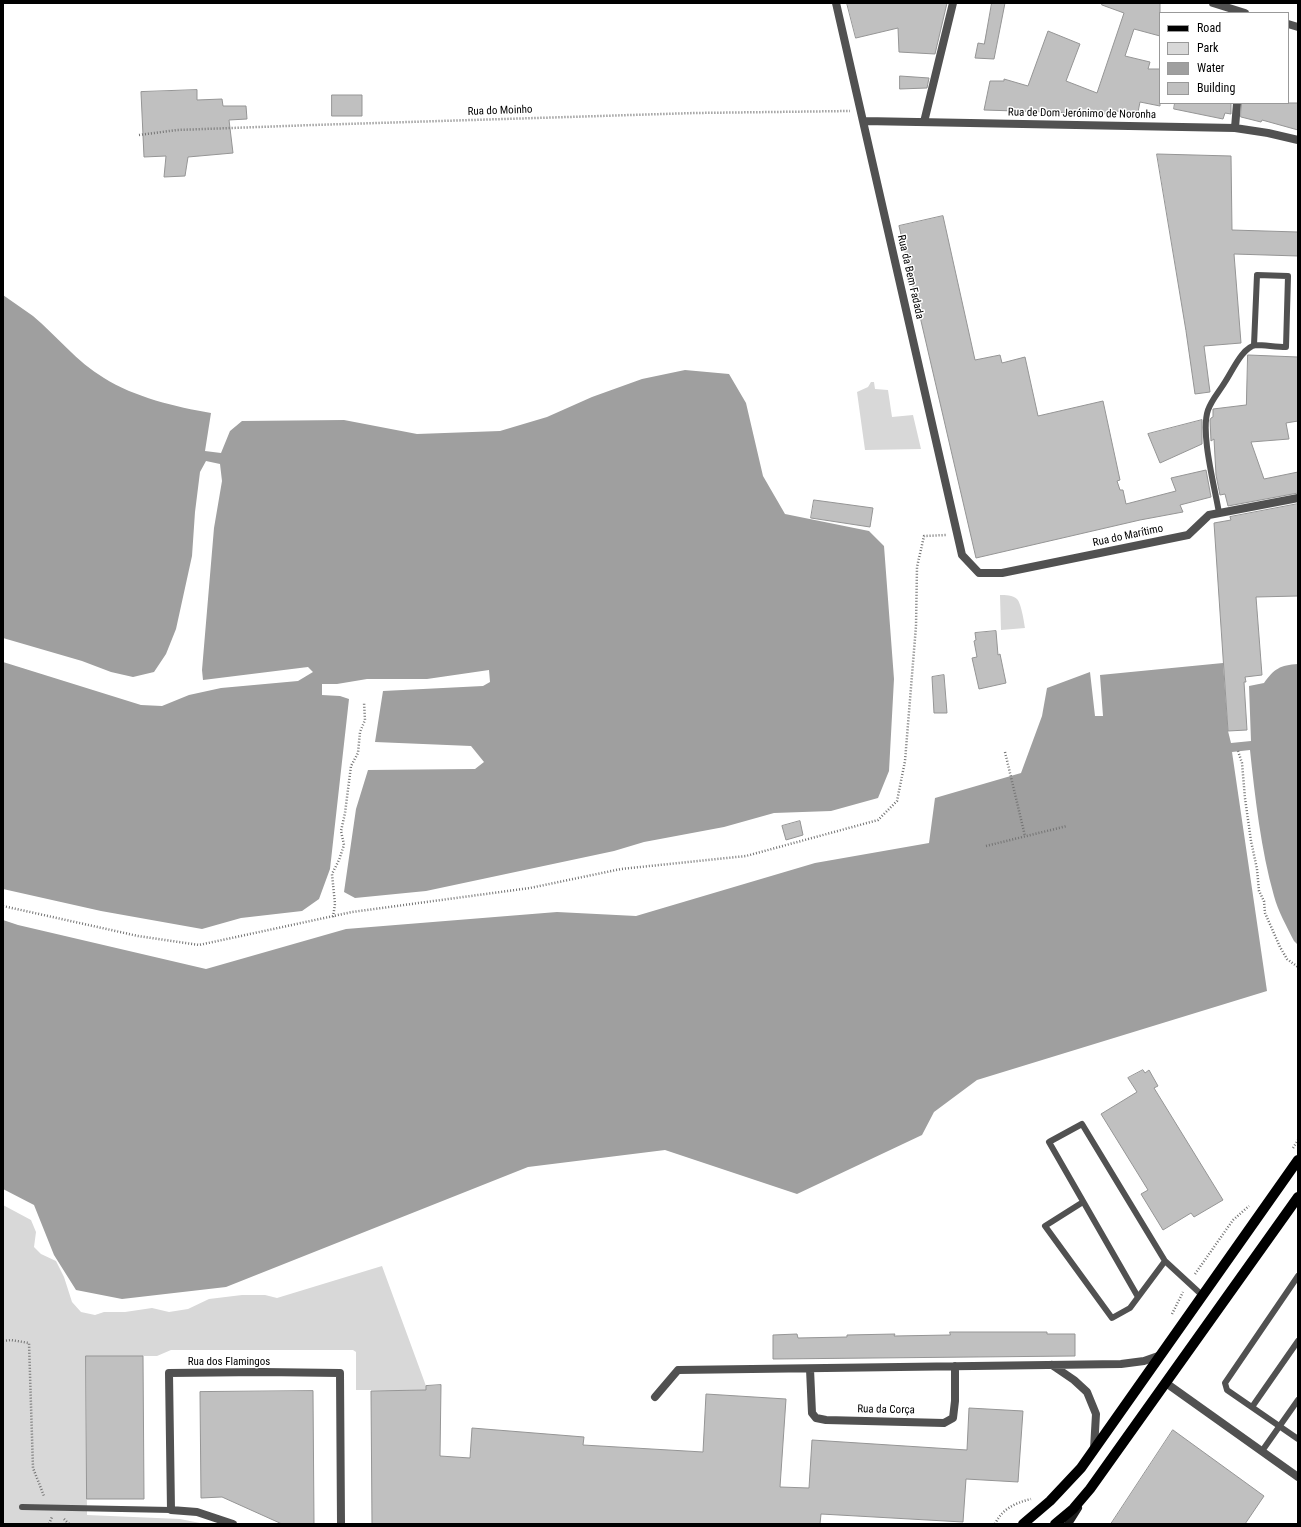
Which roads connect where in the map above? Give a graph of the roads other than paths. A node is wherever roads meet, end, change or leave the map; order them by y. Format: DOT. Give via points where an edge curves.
graph roads {
  1 [pos="836,3"];
  2 [pos="953,3"];
  3 [pos="1213,3"];
  4 [pos="1241,12"];
  5 [pos="1237,104"];
  6 [pos="864,121"];
  7 [pos="924,122"];
  8 [pos="1235,128"];
  9 [pos="1298,140"];
  10 [pos="1254,345"];
  11 [pos="1298,498"];
  12 [pos="1219,513"];
  13 [pos="962,555"];
  14 [pos="1298,1160"];
  15 [pos="1298,1197"];
  16 [pos="1083,1202"];
  17 [pos="1165,1261"];
  18 [pos="1298,1276"];
  19 [pos="1203,1296"];
  20 [pos="1138,1297"];
  21 [pos="1298,1341"];
  22 [pos="1161,1355"];
  23 [pos="1052,1365"];
  24 [pos="955,1366"];
  25 [pos="810,1369"];
  26 [pos="1166,1383"];
  27 [pos="655,1397"];
  28 [pos="1298,1400"];
  29 [pos="1252,1407"];
  30 [pos="1280,1426"];
  31 [pos="1298,1439"];
  32 [pos="1094,1450"];
  33 [pos="1262,1451"];
  34 [pos="1298,1476"];
  35 [pos="1090,1489"];
  36 [pos="22,1507"];
  37 [pos="171,1510"];
  38 [pos="233,1524"];
  39 [pos="341,1524"];
  40 [pos="1023,1524"];
  41 [pos="1055,1524"];
  42 [pos="1068,1524"];
  1 -- 6 [label="street, Rua da Bem Fadada"];
  2 -- 7 [label="street"];
  3 -- 4 [label="street"];
  5 -- 8 [label="street"];
  6 -- 7 [label="street, Rua de Dom Jerónimo de Noronha"];
  6 -- 13 [label="street, Rua da Bem Fadada"];
  7 -- 8 [label="street, Rua de Dom Jerónimo de Noronha"];
  8 -- 9 [label="street, Rua de Dom Jerónimo de Noronha"];
  10 -- 10 [label="lane" via="1286,347 1288,276 1257,275"];
  10 -- 12 [label="lane" via="1246,350 1233,366 1214,396 1205,426"];
  11 -- 12 [label="street, Rua do Marítimo"];
  12 -- 13 [label="street, Rua do Marítimo" via="1209,515 1188,535 1002,573 979,573"];
  14 -- 19 [label="main road"];
  15 -- 26 [label="main road"];
  16 -- 17 [label="lane" via="1049,1142 1082,1124"];
  16 -- 20 [label="lane"];
  16 -- 20 [label="lane" via="1045,1226 1112,1318 1130,1308"];
  17 -- 19 [label="lane"];
  17 -- 20 [label="lane"];
  18 -- 29 [label="lane" via="1225,1383 1227,1390"];
  19 -- 22 [label="main road"];
  21 -- 29 [label="lane"];
  22 -- 23 [label="street" via="1135,1363"];
  22 -- 32 [label="main road"];
  23 -- 24 [label="street"];
  23 -- 32 [label="street" via="1087,1392 1096,1414"];
  24 -- 25 [label="street"];
  24 -- 25 [label="street, Rua da Corça" via="953,1418 944,1423 816,1418 812,1413"];
  25 -- 27 [label="street" via="678,1370"];
  26 -- 33 [label="street"];
  26 -- 35 [label="main road"];
  28 -- 30 [label="lane"];
  29 -- 30 [label="lane"];
  30 -- 31 [label="lane"];
  30 -- 33 [label="lane"];
  32 -- 40 [label="main road" via="1071,1480"];
  33 -- 34 [label="street"];
  35 -- 41 [label="main road" via="1073,1509"];
  35 -- 42 [label="main road"];
  36 -- 37 [label="lane"];
  37 -- 38 [label="street" via="197,1512"];
  37 -- 39 [label="street, Rua dos Flamingos" via="169,1373 340,1374"];
}
